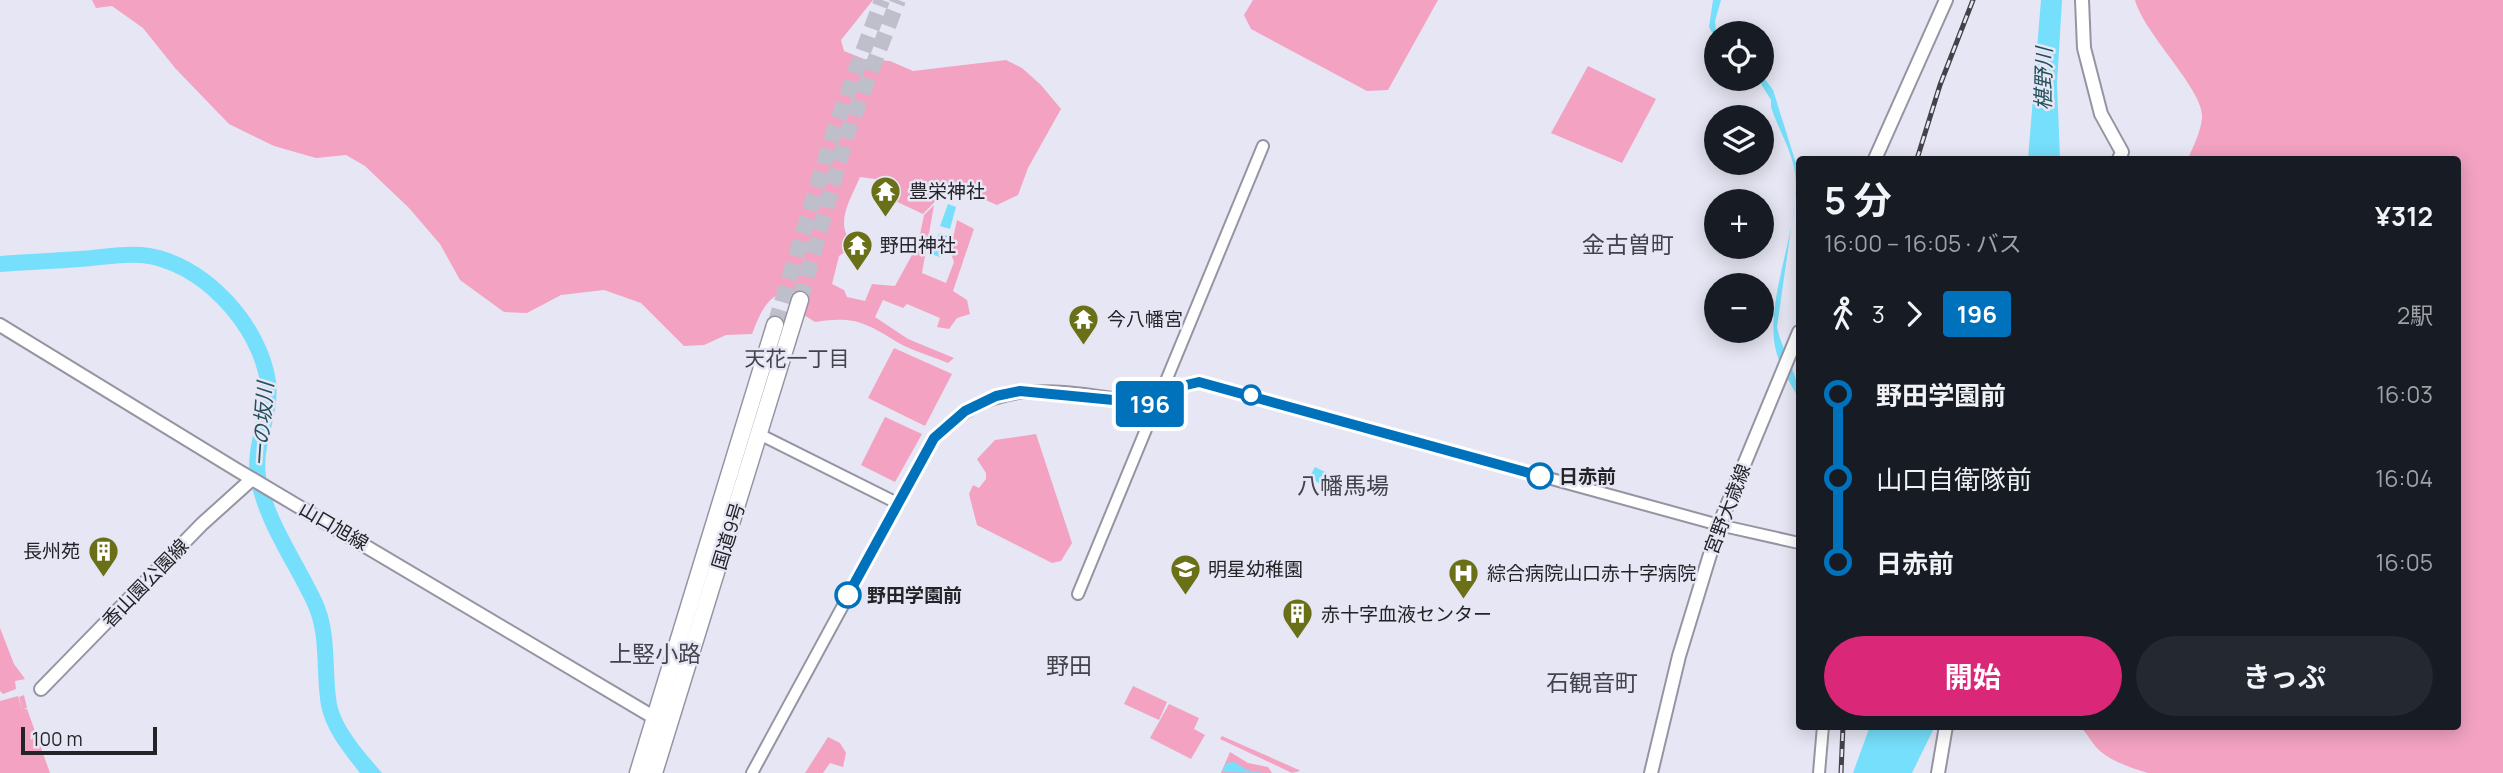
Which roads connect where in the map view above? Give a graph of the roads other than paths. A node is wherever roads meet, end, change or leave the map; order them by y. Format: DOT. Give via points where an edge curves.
graph roads {
  1 [pos="1946,0"];
  2 [pos="2082,0"];
  3 [pos="1263,146"];
  4 [pos="1876,156"];
  5 [pos="2120,156"];
  6 [pos="800,300"];
  7 [pos="0,325"];
  8 [pos="775,325"];
  9 [pos="1796,339"];
  10 [pos="1155,404"];
  11 [pos="759,434"];
  12 [pos="252,479"];
  13 [pos="899,504"];
  14 [pos="1719,525"];
  15 [pos="1796,542"];
  16 [pos="1078,594"];
  17 [pos="41,690"];
  18 [pos="662,722"];
  19 [pos="1824,730"];
  20 [pos="1945,730"];
  21 [pos="638,773"];
  22 [pos="654,773"];
  23 [pos="752,773"];
  24 [pos="1651,773"];
  25 [pos="1819,773"];
  26 [pos="1938,773"];
  1 -- 4 [label="main road"];
  2 -- 5 [label="main road" via="2084,48 2101,114"];
  3 -- 10 [label="street"];
  6 -- 11 [label="highway, 国道9号"];
  7 -- 12 [label="main road, 山口旭線"];
  8 -- 18 [label="highway, 国道9号"];
  9 -- 14 [label="main road, 宮野大歳線"];
  10 -- 13 [label="street" via="1051,392 996,396 965,411 934,438"];
  10 -- 14 [label="street" via="1182,386 1199,382"];
  10 -- 16 [label="street"];
  11 -- 13 [label="street"];
  11 -- 18 [label="highway, 国道9号"];
  12 -- 17 [label="main road, 香山園公園線" via="202,524"];
  12 -- 18 [label="main road, 山口旭線"];
  13 -- 23 [label="street"];
  14 -- 15 [label="street"];
  14 -- 24 [label="main road, 宮野大歳線" via="1679,656"];
  18 -- 21 [label="highway, 国道9号"];
  18 -- 22 [label="highway, 国道9号"];
  19 -- 25 [label="street"];
  20 -- 26 [label="main road"];
}
